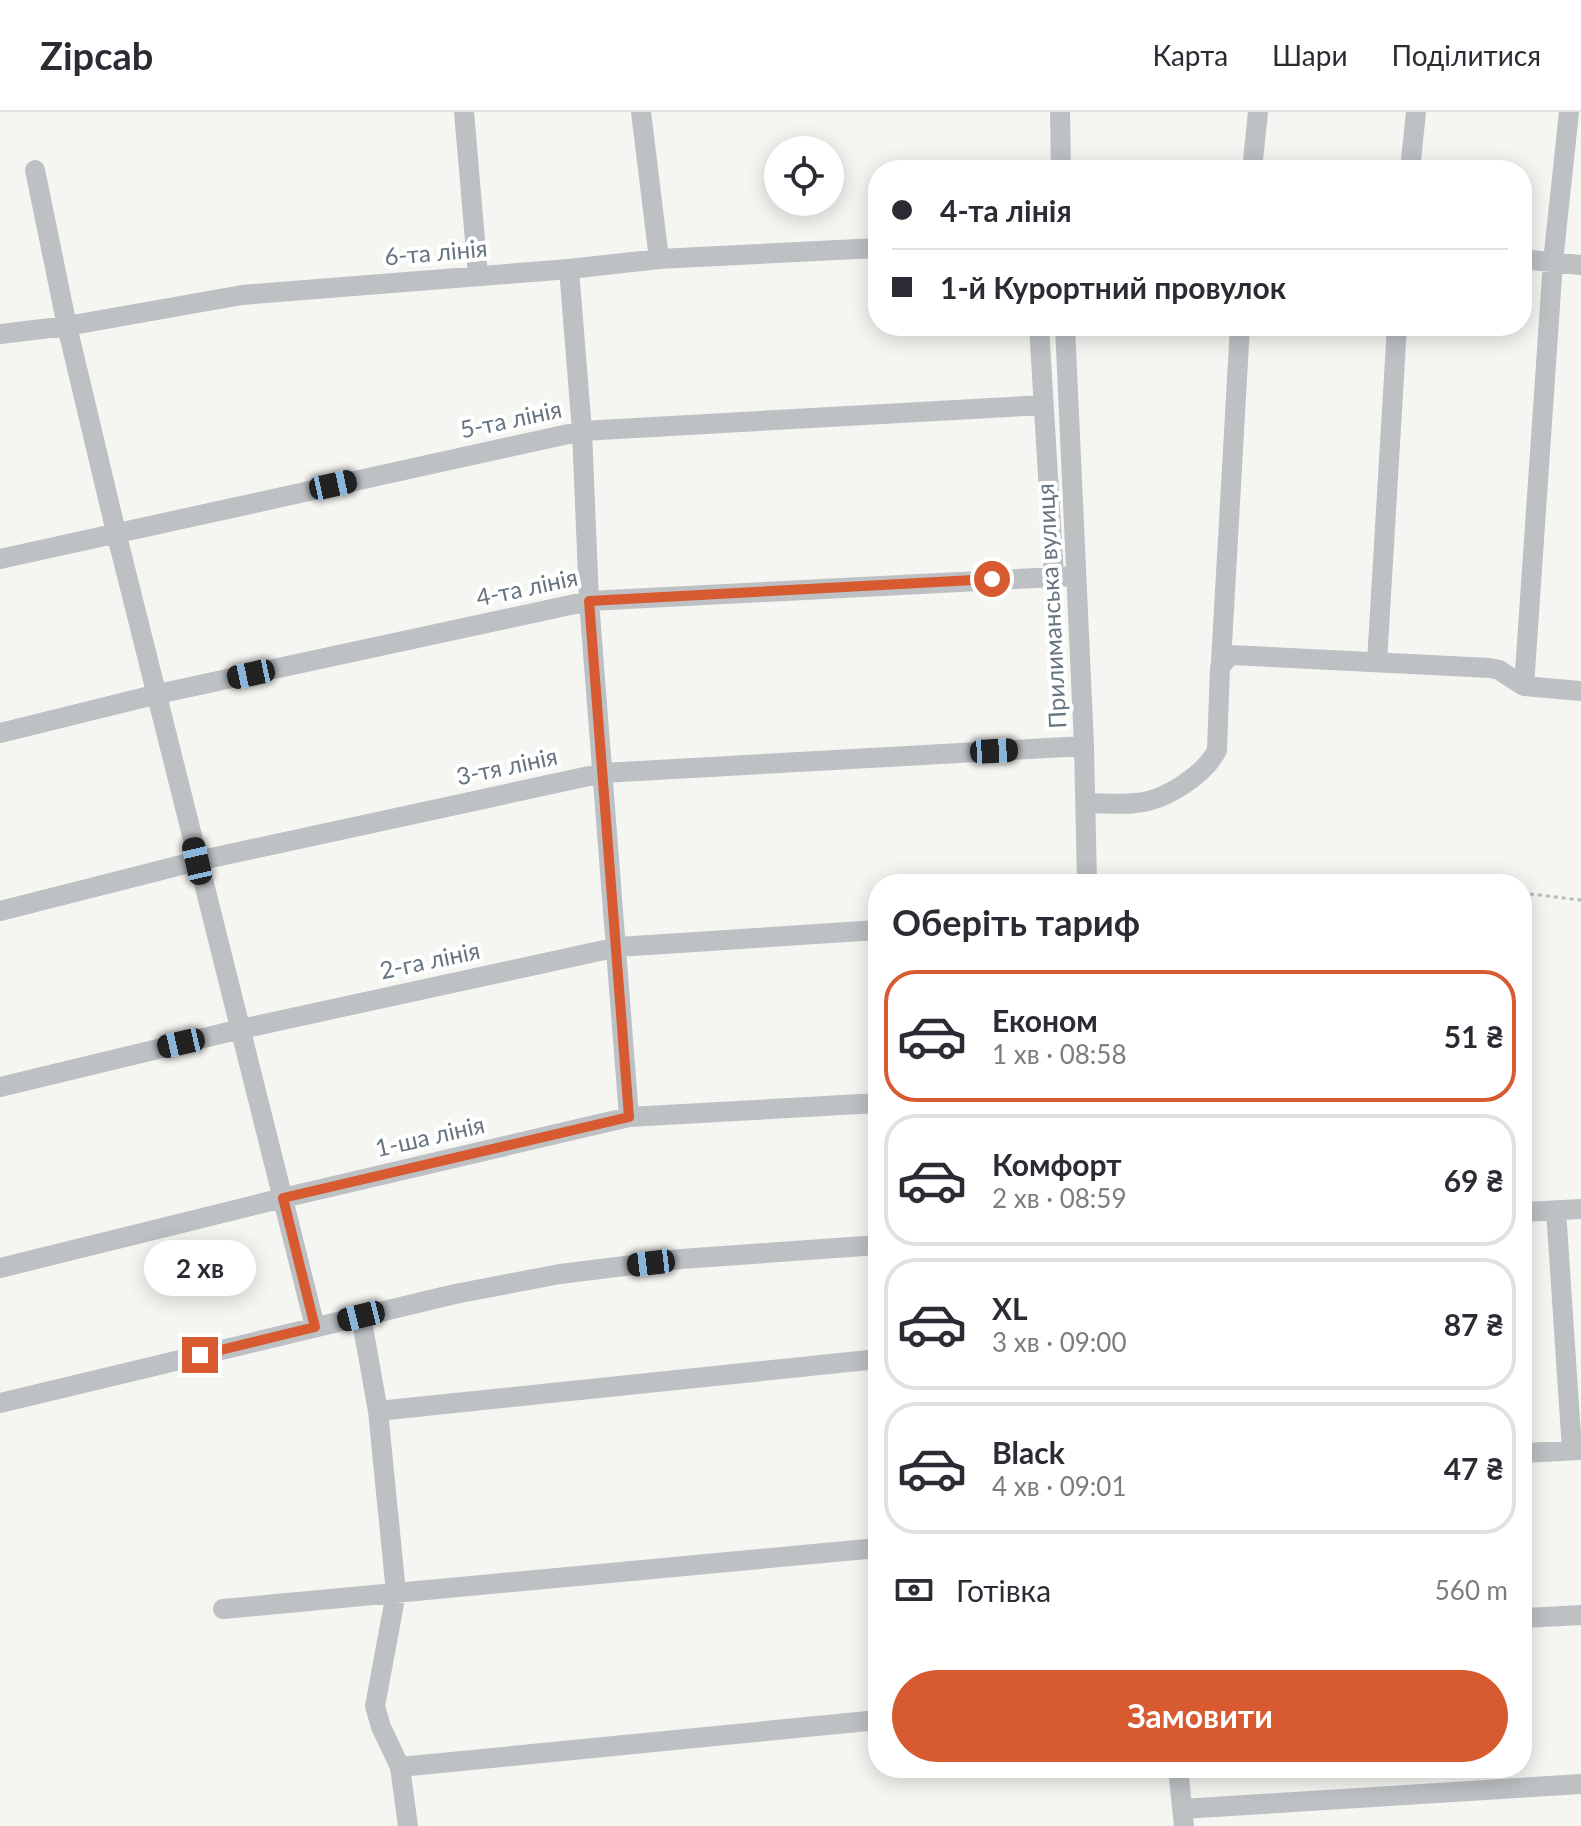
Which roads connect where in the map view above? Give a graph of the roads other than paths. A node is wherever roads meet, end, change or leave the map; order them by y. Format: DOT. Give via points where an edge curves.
graph roads {
  1 [pos="464,112"];
  2 [pos="641,112"];
  3 [pos="1060,112"];
  4 [pos="1258,112"];
  5 [pos="1416,112"];
  6 [pos="1569,112"];
  7 [pos="1061,160"];
  8 [pos="1253,160"];
  9 [pos="1411,160"];
  10 [pos="35,170"];
  11 [pos="868,249"];
  12 [pos="659,259"];
  13 [pos="1532,260"];
  14 [pos="1553,262"];
  15 [pos="1581,265"];
  16 [pos="569,269"];
  17 [pos="478,275"];
  18 [pos="67,326"];
  19 [pos="0,334"];
  20 [pos="1040,336"];
  21 [pos="1065,336"];
  22 [pos="1239,336"];
  23 [pos="1396,336"];
  24 [pos="1043,405"];
  25 [pos="582,431"];
  26 [pos="116,532"];
  27 [pos="0,559"];
  28 [pos="1054,576"];
  29 [pos="1076,576"];
  30 [pos="589,601"];
  31 [pos="1221,662"];
  32 [pos="1377,662"];
  33 [pos="1524,686"];
  34 [pos="1581,691"];
  35 [pos="158,694"];
  36 [pos="0,733"];
  37 [pos="1084,746"];
  38 [pos="603,773"];
  39 [pos="1086,803"];
  40 [pos="197,861"];
  41 [pos="1087,874"];
  42 [pos="0,911"];
  43 [pos="868,931"];
  44 [pos="618,947"];
  45 [pos="241,1029"];
  46 [pos="0,1087"];
  47 [pos="868,1104"];
  48 [pos="629,1117"];
  49 [pos="283,1198"];
  50 [pos="1581,1209"];
  51 [pos="1556,1210"];
  52 [pos="1532,1211"];
  53 [pos="868,1246"];
  54 [pos="0,1268"];
  55 [pos="361,1316"];
  56 [pos="315,1327"];
  57 [pos="868,1360"];
  58 [pos="0,1403"];
  59 [pos="378,1411"];
  60 [pos="1577,1450"];
  61 [pos="1532,1452"];
  62 [pos="868,1549"];
  63 [pos="396,1593"];
  64 [pos="223,1609"];
  65 [pos="1581,1615"];
  66 [pos="1532,1617"];
  67 [pos="868,1721"];
  68 [pos="400,1767"];
  69 [pos="1179,1778"];
  70 [pos="1581,1784"];
  71 [pos="1183,1818"];
  72 [pos="408,1826"];
  1 -- 17 [label="street"];
  2 -- 12 [label="street"];
  3 -- 7 [label="street"];
  4 -- 8 [label="street"];
  5 -- 9 [label="street"];
  6 -- 14 [label="street"];
  10 -- 18 [label="street"];
  11 -- 12 [label="street, 6-та лінія"];
  12 -- 16 [label="street, 6-та лінія"];
  13 -- 14 [label="street"];
  14 -- 15 [label="street"];
  14 -- 33 [label="street"];
  16 -- 17 [label="street, 6-та лінія"];
  16 -- 25 [label="street"];
  17 -- 18 [label="street, 6-та лінія" via="242,295"];
  18 -- 19 [label="street, 6-та лінія"];
  18 -- 26 [label="street"];
  20 -- 24 [label="street"];
  21 -- 29 [label="street, Прилиманська вулиця"];
  22 -- 31 [label="street"];
  23 -- 32 [label="street"];
  24 -- 25 [label="street, 5-та лінія"];
  24 -- 28 [label="street"];
  25 -- 26 [label="street, 5-та лінія"];
  25 -- 30 [label="street"];
  26 -- 27 [label="street, 5-та лінія"];
  26 -- 35 [label="street"];
  28 -- 29 [label="street, 4-та лінія"];
  28 -- 30 [label="street, 4-та лінія"];
  29 -- 37 [label="street, Прилиманська вулиця"];
  30 -- 35 [label="street, 4-та лінія"];
  30 -- 38 [label="street"];
  31 -- 32 [label="street" via="1230,655"];
  31 -- 39 [label="street" via="1217,750 1211,761 1176,788 1148,800"];
  32 -- 33 [label="street" via="1490,668"];
  33 -- 34 [label="street"];
  35 -- 36 [label="street, 4-та лінія"];
  35 -- 40 [label="street"];
  37 -- 38 [label="street, 3-тя лінія"];
  37 -- 39 [label="street, Прилиманська вулиця"];
  38 -- 40 [label="street, 3-тя лінія"];
  38 -- 44 [label="street"];
  39 -- 41 [label="street, Прилиманська вулиця"];
  40 -- 42 [label="street, 3-тя лінія"];
  40 -- 45 [label="street"];
  43 -- 44 [label="street, 2-га лінія"];
  44 -- 45 [label="street, 2-га лінія"];
  44 -- 48 [label="street"];
  45 -- 46 [label="street, 2-га лінія"];
  45 -- 49 [label="street"];
  47 -- 48 [label="street, 1-ша лінія"];
  48 -- 49 [label="street, 1-ша лінія"];
  49 -- 54 [label="street, 1-ша лінія"];
  49 -- 56 [label="street"];
  50 -- 51 [label="street"];
  51 -- 52 [label="street"];
  51 -- 60 [label="street"];
  53 -- 55 [label="street" via="560,1274"];
  55 -- 56 [label="street"];
  55 -- 59 [label="street"];
  56 -- 58 [label="street"];
  57 -- 59 [label="street"];
  59 -- 63 [label="street"];
  60 -- 61 [label="street"];
  62 -- 63 [label="street"];
  63 -- 64 [label="street"];
  63 -- 68 [label="street" via="375,1706"];
  65 -- 66 [label="street"];
  67 -- 68 [label="street"];
  68 -- 72 [label="street"];
  69 -- 71 [label="street"];
  70 -- 71 [label="street"];
}
